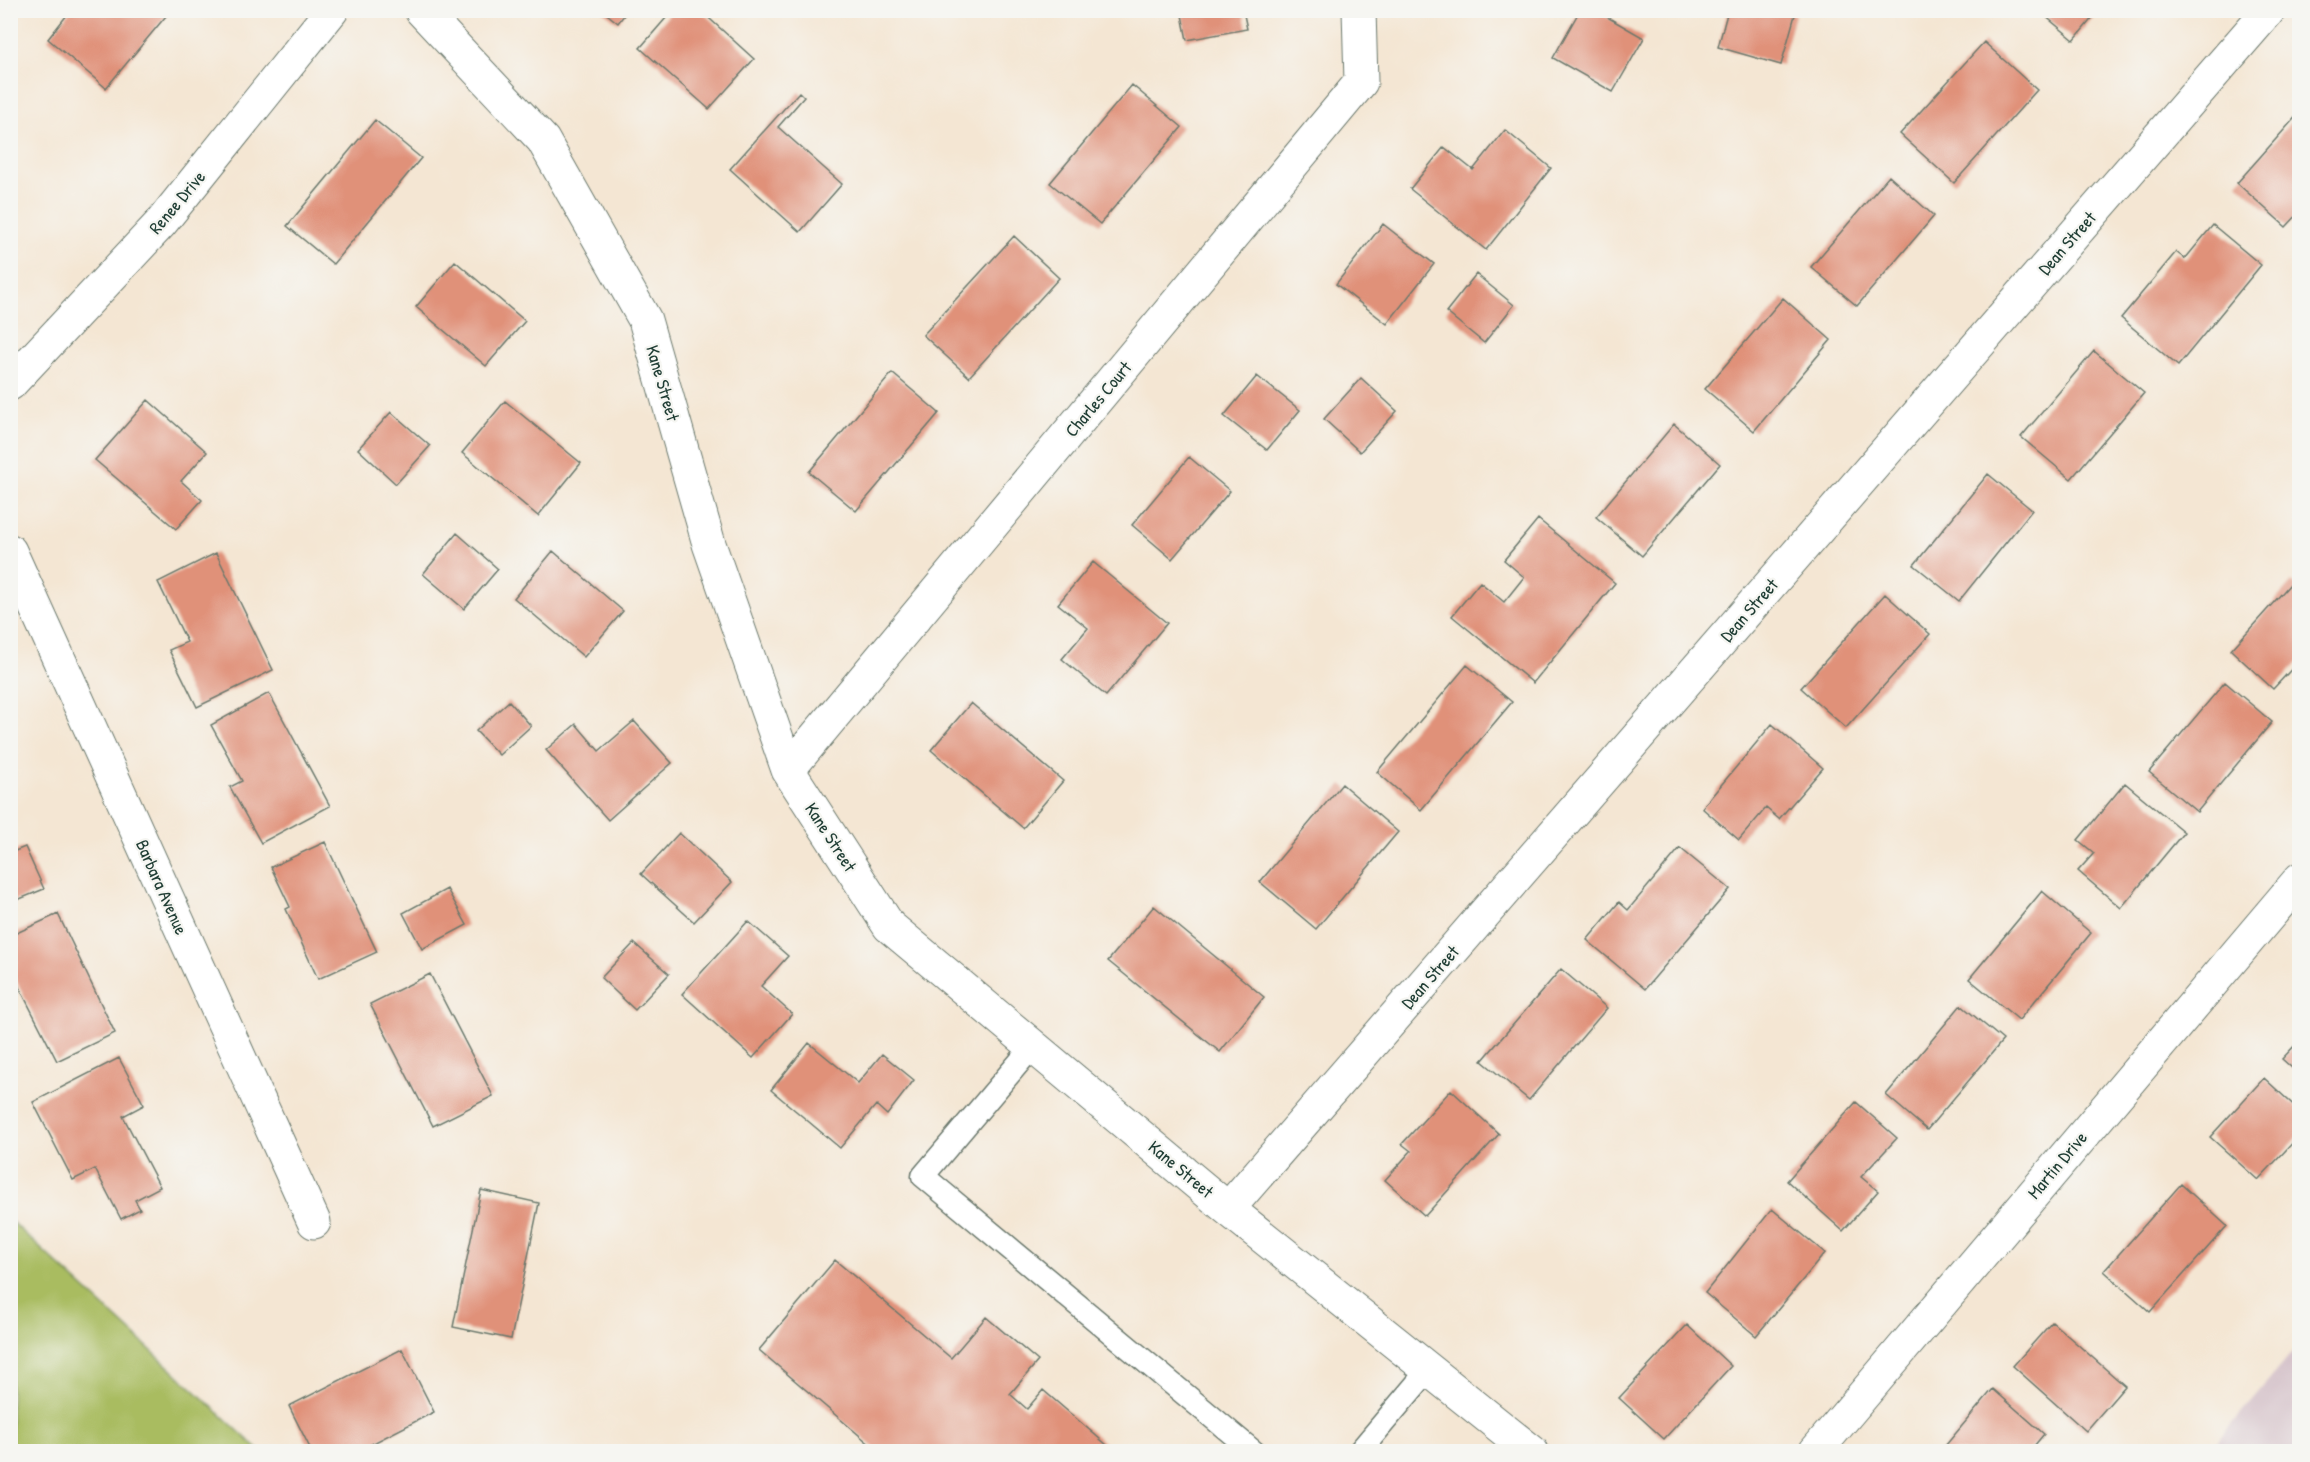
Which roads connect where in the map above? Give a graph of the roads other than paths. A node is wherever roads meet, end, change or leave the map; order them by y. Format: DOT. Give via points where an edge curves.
graph roads {
  1 [pos="332,10"];
  2 [pos="422,10"];
  3 [pos="1359,10"];
  4 [pos="2269,10"];
  5 [pos="10,384"];
  6 [pos="10,551"];
  7 [pos="788,770"];
  8 [pos="2300,879"];
  9 [pos="1033,1046"];
  10 [pos="1228,1209"];
  11 [pos="314,1222"];
  12 [pos="1429,1369"];
  13 [pos="1254,1452"];
  14 [pos="1359,1452"];
  15 [pos="1532,1452"];
  16 [pos="1815,1452"];
  1 -- 5 [label="street, Renee Drive" via="161,223"];
  2 -- 7 [label="street, Kane Street" via="543,140 645,320 709,544"];
  3 -- 7 [label="street, Charles Court" via="1361,82"];
  4 -- 10 [label="street, Dean Street"];
  6 -- 11 [label="street, Barbara Avenue"];
  7 -- 9 [label="street, Kane Street" via="890,926"];
  8 -- 16 [label="street, Martin Drive"];
  9 -- 10 [label="street, Kane Street"];
  9 -- 13 [label="lane" via="923,1176"];
  10 -- 12 [label="street, Kane Street"];
  12 -- 14 [label="lane"];
  12 -- 15 [label="street, Kane Street"];
}
